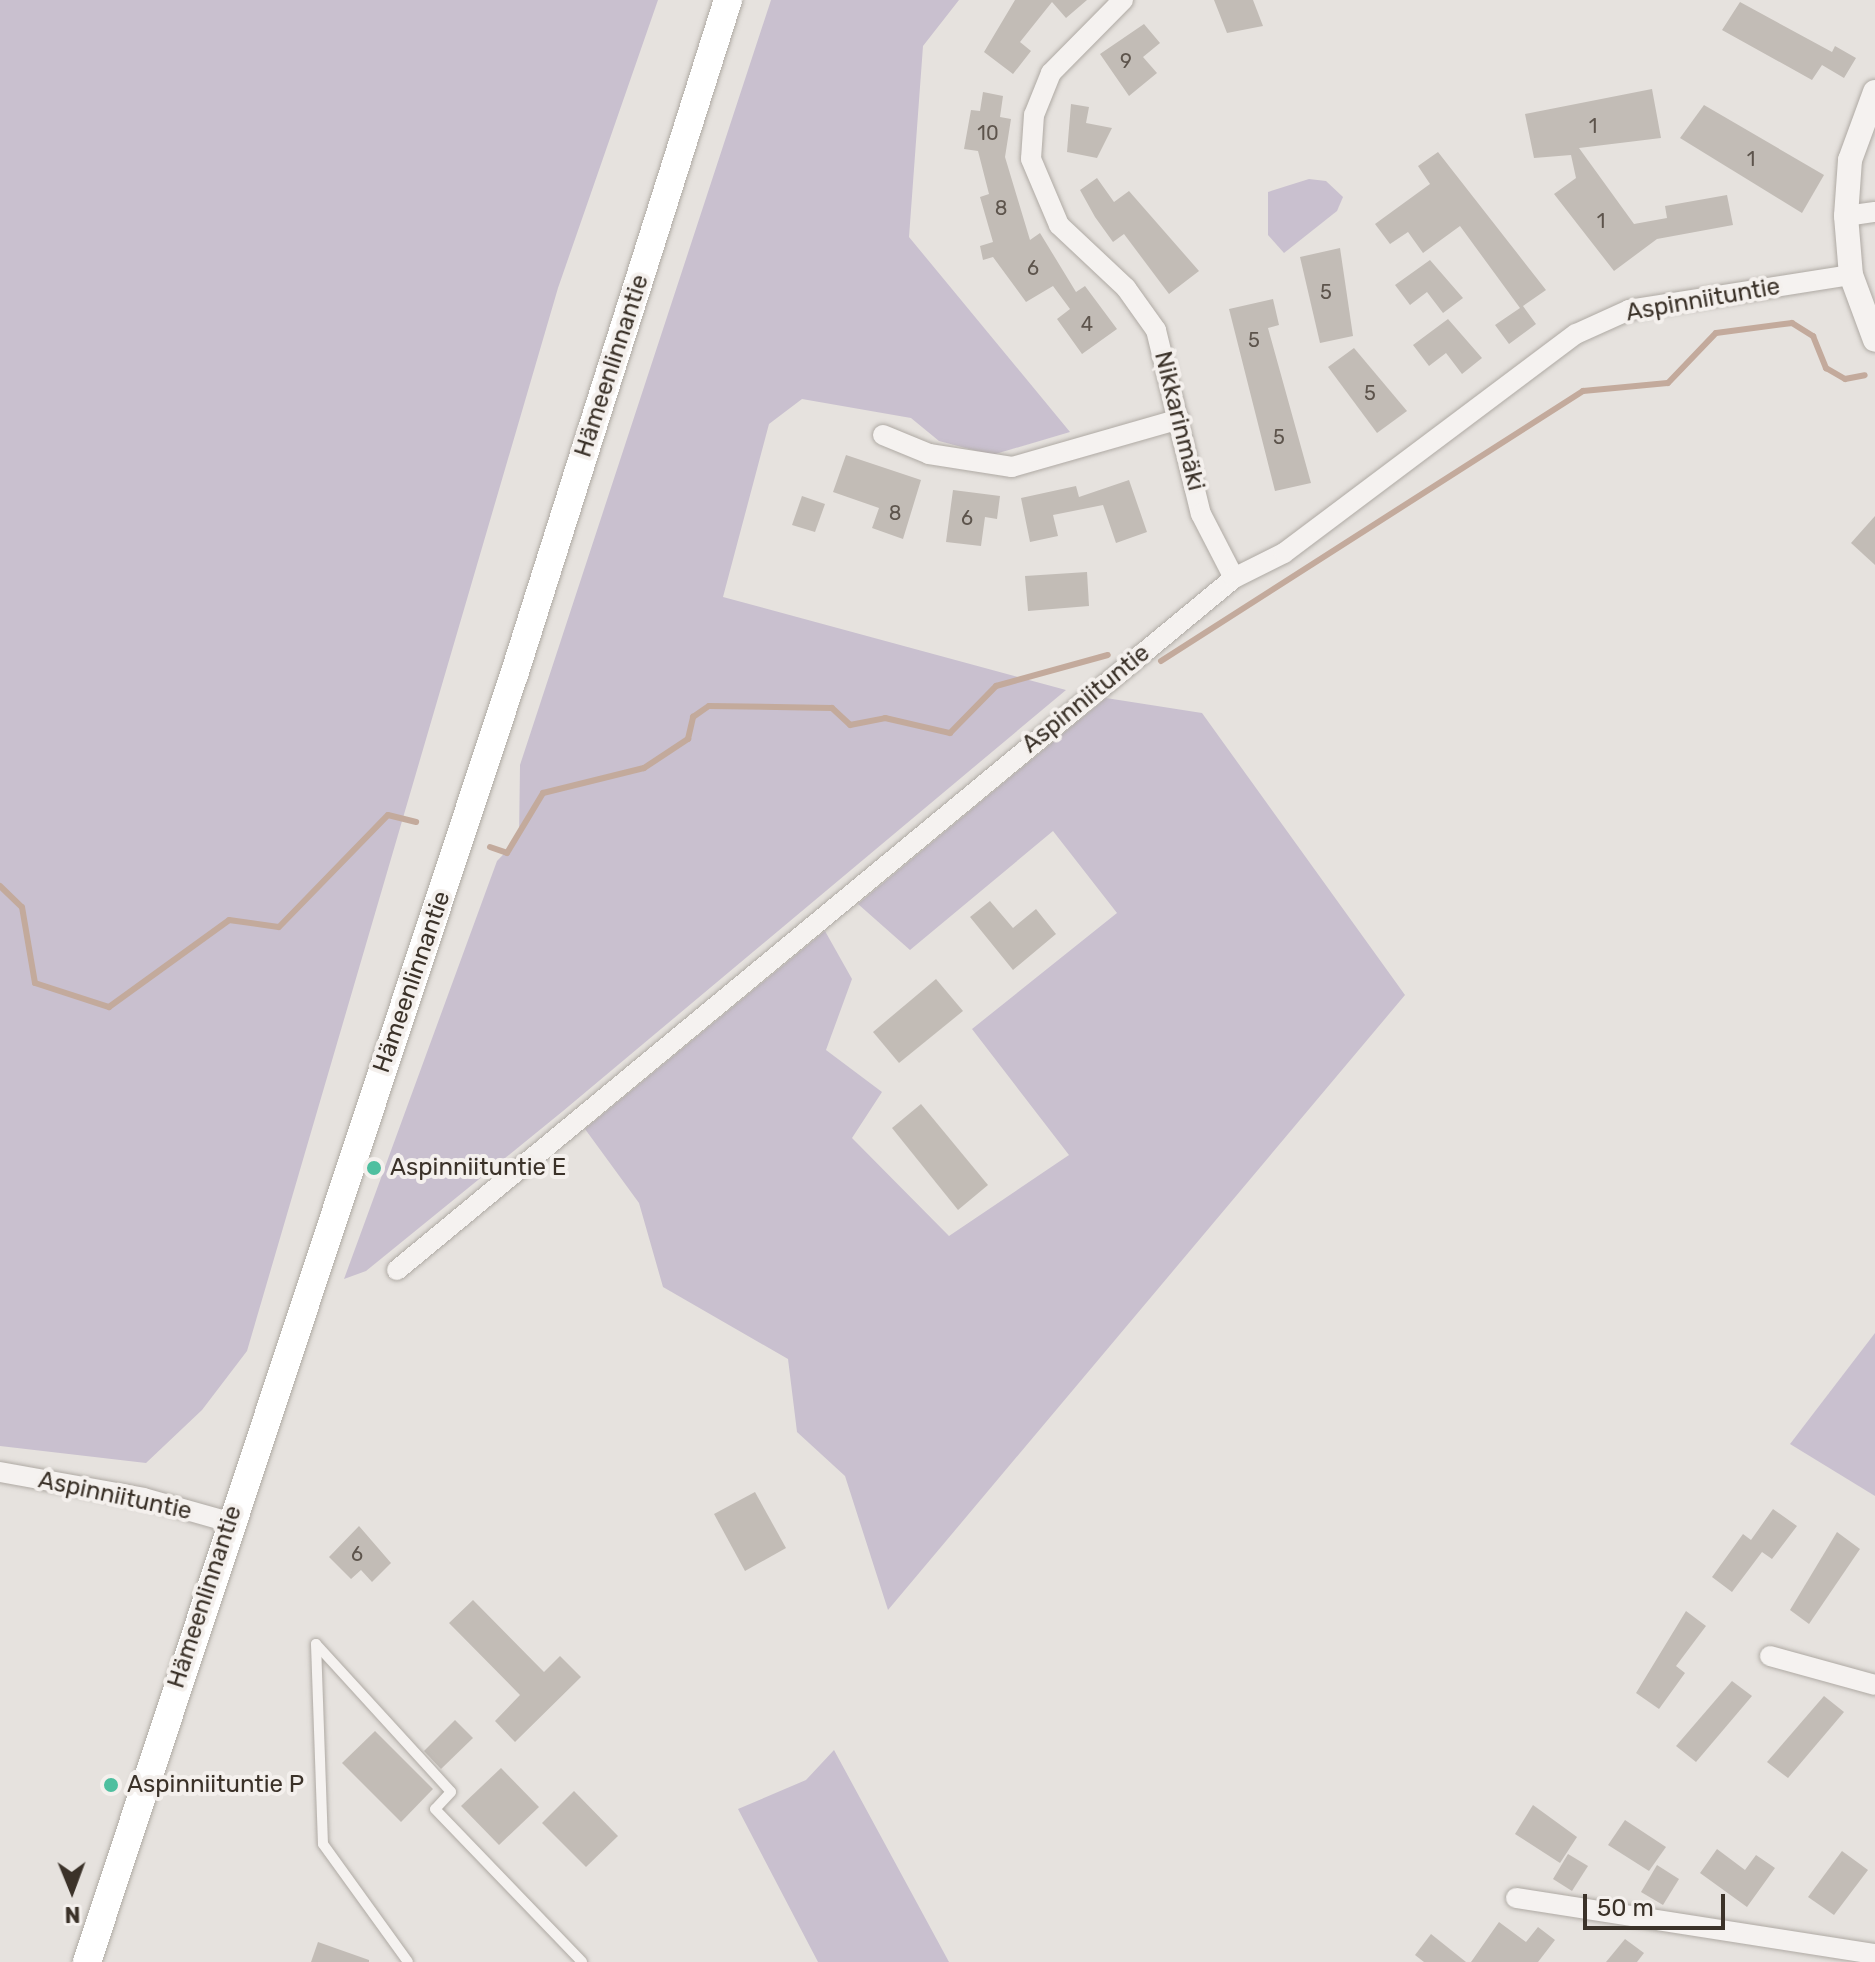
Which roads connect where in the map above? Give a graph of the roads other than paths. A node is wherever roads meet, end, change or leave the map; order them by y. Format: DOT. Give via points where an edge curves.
graph roads {
  1 [pos="728,0"];
  2 [pos="1123,0"];
  3 [pos="1875,92"];
  4 [pos="1875,212"];
  5 [pos="1846,216"];
  6 [pos="1851,275"];
  7 [pos="1875,340"];
  8 [pos="1179,419"];
  9 [pos="883,435"];
  10 [pos="1234,578"];
  11 [pos="397,1270"];
  12 [pos="0,1472"];
  13 [pos="229,1522"];
  14 [pos="1770,1656"];
  15 [pos="1875,1685"];
  16 [pos="1516,1898"];
  17 [pos="1875,1954"];
  18 [pos="87,1962"];
  19 [pos="408,1962"];
  20 [pos="582,1962"];
  1 -- 13 [label="main road, Hämeenlinnantie" via="514,675"];
  2 -- 8 [label="street, Nikkarinmäki" via="1051,73 1034,115 1031,159 1059,225 1126,288 1156,330"];
  3 -- 5 [label="street" via="1850,160"];
  4 -- 5 [label="street"];
  5 -- 6 [label="street"];
  6 -- 7 [label="street"];
  6 -- 10 [label="street, Aspinniituntie" via="1629,310 1588,328 1284,553"];
  8 -- 9 [label="street" via="1012,467 929,454"];
  8 -- 10 [label="street, Nikkarinmäki" via="1201,514"];
  10 -- 11 [label="street, Aspinniituntie"];
  12 -- 13 [label="street, Aspinniituntie" via="144,1498"];
  13 -- 18 [label="main road, Hämeenlinnantie"];
  14 -- 15 [label="street"];
  16 -- 17 [label="street"];
  19 -- 20 [label="lane" via="323,1844 316,1644 451,1792 435,1809"];
}
